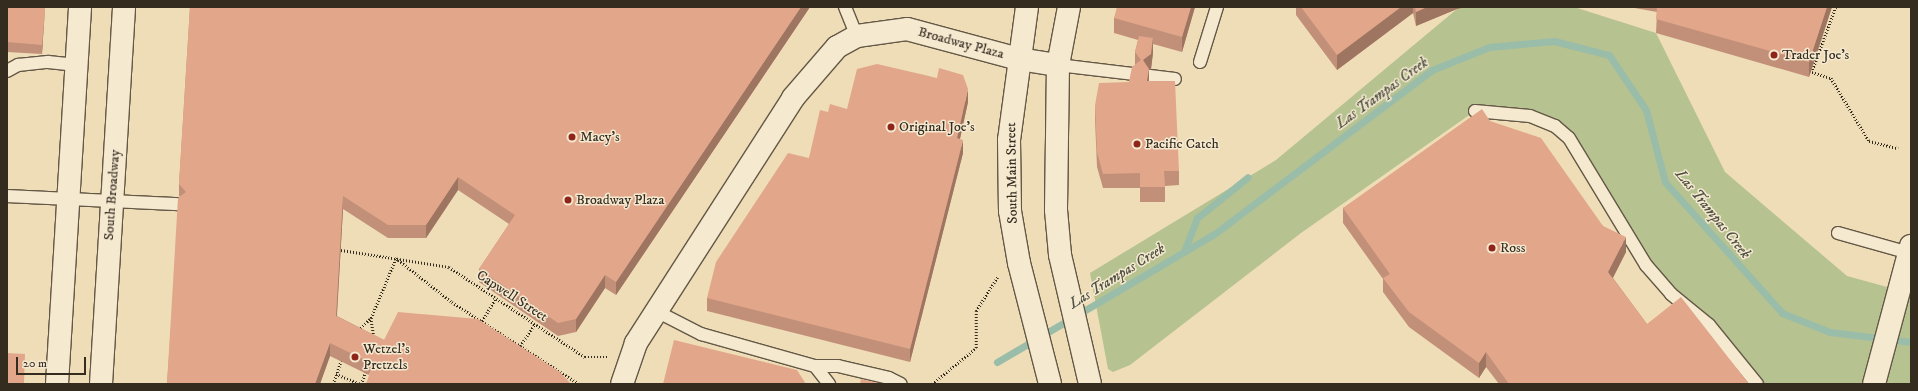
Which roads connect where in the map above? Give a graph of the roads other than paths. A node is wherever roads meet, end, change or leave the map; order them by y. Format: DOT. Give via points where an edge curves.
graph roads {
  1 [pos="80,7"];
  2 [pos="124,7"];
  3 [pos="845,7"];
  4 [pos="1027,7"];
  5 [pos="1068,7"];
  6 [pos="1217,7"];
  7 [pos="857,36"];
  8 [pos="1019,59"];
  9 [pos="1200,62"];
  10 [pos="77,64"];
  11 [pos="1058,64"];
  12 [pos="7,71"];
  13 [pos="1134,74"];
  14 [pos="1150,76"];
  15 [pos="1175,79"];
  16 [pos="1475,111"];
  17 [pos="7,196"];
  18 [pos="70,199"];
  19 [pos="111,199"];
  20 [pos="179,204"];
  21 [pos="1838,232"];
  22 [pos="1910,250"];
  23 [pos="656,311"];
  24 [pos="815,366"];
  25 [pos="57,384"];
  26 [pos="101,384"];
  27 [pos="622,384"];
  28 [pos="829,384"];
  29 [pos="901,384"];
  30 [pos="1050,384"];
  31 [pos="1090,384"];
  32 [pos="1757,384"];
  33 [pos="1874,384"];
  1 -- 10 [label="main road"];
  2 -- 19 [label="main road, South Broadway"];
  3 -- 7 [label="lane"];
  4 -- 8 [label="main road, South Main Street"];
  5 -- 11 [label="main road"];
  6 -- 9 [label="lane"];
  7 -- 8 [label="main road, Broadway Plaza" via="907,29"];
  7 -- 23 [label="main road, Broadway Plaza" via="837,47 805,81"];
  8 -- 11 [label="main road, Broadway Plaza"];
  8 -- 30 [label="main road, South Main Street" via="1009,140 1010,267"];
  10 -- 12 [label="lane" via="48,62 18,65"];
  10 -- 18 [label="main road"];
  11 -- 13 [label="lane"];
  11 -- 31 [label="main road" via="1054,143 1060,255"];
  14 -- 15 [label="lane"];
  16 -- 32 [label="lane" via="1530,116 1555,126 1569,138 1646,266 1671,294 1709,325"];
  17 -- 18 [label="lane"];
  18 -- 19 [label="lane"];
  18 -- 25 [label="main road"];
  19 -- 20 [label="lane"];
  19 -- 26 [label="main road, South Broadway"];
  21 -- 22 [label="lane"];
  22 -- 33 [label="main road"];
  23 -- 24 [label="lane" via="701,334"];
  23 -- 27 [label="main road, Broadway Plaza" via="636,343"];
  24 -- 28 [label="lane"];
  24 -- 29 [label="lane" via="838,366 889,378"];
}
